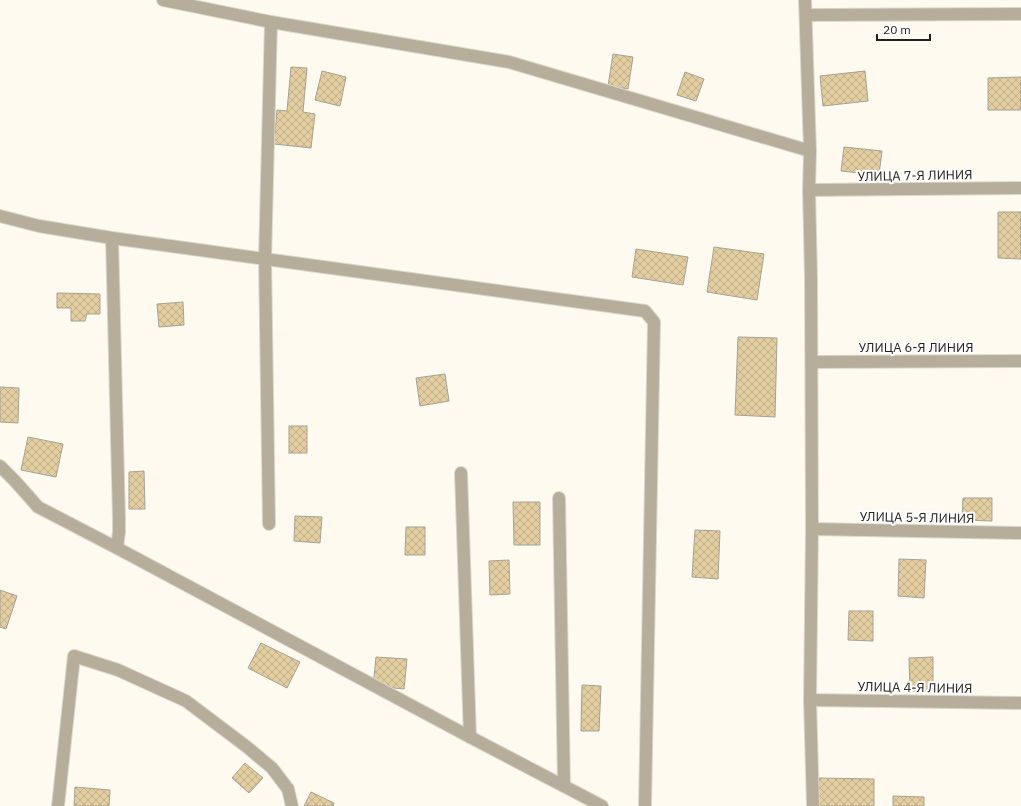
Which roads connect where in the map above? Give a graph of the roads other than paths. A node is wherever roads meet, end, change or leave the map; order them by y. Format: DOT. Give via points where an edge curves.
graph roads {
  1 [pos="163,0"];
  2 [pos="805,0"];
  3 [pos="1021,14"];
  4 [pos="806,15"];
  5 [pos="271,22"];
  6 [pos="810,151"];
  7 [pos="1021,188"];
  8 [pos="809,190"];
  9 [pos="0,216"];
  10 [pos="112,238"];
  11 [pos="265,259"];
  12 [pos="1021,361"];
  13 [pos="812,362"];
  14 [pos="0,466"];
  15 [pos="461,473"];
  16 [pos="559,498"];
  17 [pos="269,524"];
  18 [pos="812,529"];
  19 [pos="1021,533"];
  20 [pos="117,548"];
  21 [pos="810,700"];
  22 [pos="1021,703"];
  23 [pos="470,737"];
  24 [pos="564,786"];
  25 [pos="58,806"];
  26 [pos="292,806"];
  27 [pos="602,806"];
  28 [pos="645,806"];
  29 [pos="813,806"];
  1 -- 5 [label="street"];
  2 -- 4 [label="street"];
  3 -- 4 [label="street"];
  4 -- 6 [label="street"];
  5 -- 6 [label="street" via="509,62"];
  5 -- 11 [label="street"];
  6 -- 8 [label="street"];
  7 -- 8 [label="street, УЛИЦА 7-Я ЛИНИЯ"];
  8 -- 13 [label="street"];
  9 -- 10 [label="street" via="38,226"];
  10 -- 11 [label="street"];
  10 -- 20 [label="street" via="119,519"];
  11 -- 17 [label="street"];
  11 -- 28 [label="street" via="645,310 654,322"];
  12 -- 13 [label="street, УЛИЦА 6-Я ЛИНИЯ"];
  13 -- 18 [label="street"];
  14 -- 20 [label="street" via="38,507"];
  15 -- 23 [label="street"];
  16 -- 24 [label="street"];
  18 -- 19 [label="street, УЛИЦА 5-Я ЛИНИЯ"];
  18 -- 21 [label="street"];
  20 -- 23 [label="street"];
  21 -- 22 [label="street, УЛИЦА 4-Я ЛИНИЯ"];
  21 -- 29 [label="street"];
  23 -- 24 [label="street"];
  24 -- 27 [label="street"];
  25 -- 26 [label="street" via="74,656 118,670 186,701 272,768 288,789"];
}
